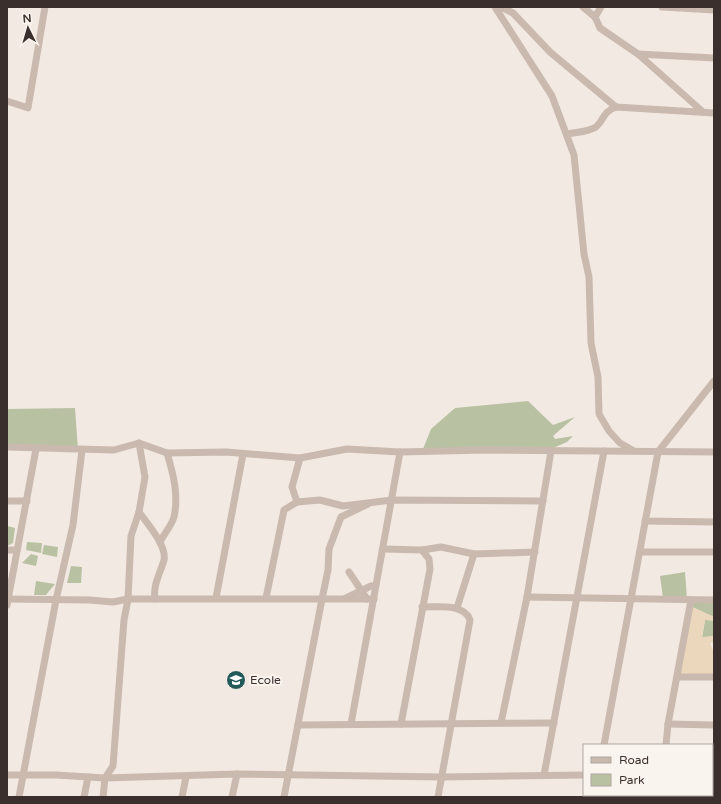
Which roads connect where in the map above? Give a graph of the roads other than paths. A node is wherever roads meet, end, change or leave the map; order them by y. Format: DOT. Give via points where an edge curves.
graph roads {
  1 [pos="45,7"];
  2 [pos="498,7"];
  3 [pos="583,7"];
  4 [pos="601,7"];
  5 [pos="662,7"];
  6 [pos="713,9"];
  7 [pos="595,17"];
  8 [pos="638,54"];
  9 [pos="714,58"];
  10 [pos="7,101"];
  11 [pos="616,107"];
  12 [pos="703,112"];
  13 [pos="714,113"];
  14 [pos="568,134"];
  15 [pos="714,381"];
  16 [pos="139,443"];
  17 [pos="7,447"];
  18 [pos="36,449"];
  19 [pos="82,450"];
  20 [pos="551,451"];
  21 [pos="604,451"];
  22 [pos="714,451"];
  23 [pos="400,452"];
  24 [pos="636,452"];
  25 [pos="658,452"];
  26 [pos="167,453"];
  27 [pos="243,454"];
  28 [pos="300,458"];
  29 [pos="27,500"];
  30 [pos="392,500"];
  31 [pos="7,501"];
  32 [pos="543,501"];
  33 [pos="297,502"];
  34 [pos="368,504"];
  35 [pos="139,512"];
  36 [pos="645,521"];
  37 [pos="714,522"];
  38 [pos="160,542"];
  39 [pos="383,549"];
  40 [pos="7,550"];
  41 [pos="17,550"];
  42 [pos="422,550"];
  43 [pos="535,552"];
  44 [pos="640,552"];
  45 [pos="714,552"];
  46 [pos="474,554"];
  47 [pos="349,572"];
  48 [pos="371,586"];
  49 [pos="361,591"];
  50 [pos="527,597"];
  51 [pos="216,598"];
  52 [pos="266,598"];
  53 [pos="128,599"];
  54 [pos="155,599"];
  55 [pos="322,599"];
  56 [pos="344,599"];
  57 [pos="370,599"];
  58 [pos="575,599"];
  59 [pos="631,599"];
  60 [pos="56,600"];
  61 [pos="691,600"];
  62 [pos="714,600"];
  63 [pos="7,601"];
  64 [pos="422,607"];
  65 [pos="457,608"];
  66 [pos="677,677"];
  67 [pos="714,677"];
  68 [pos="554,722"];
  69 [pos="501,723"];
  70 [pos="351,724"];
  71 [pos="401,724"];
  72 [pos="452,724"];
  73 [pos="668,724"];
  74 [pos="298,725"];
  75 [pos="714,725"];
  76 [pos="604,744"];
  77 [pos="666,744"];
  78 [pos="237,774"];
  79 [pos="7,775"];
  80 [pos="24,775"];
  81 [pos="288,775"];
  82 [pos="544,775"];
  83 [pos="583,775"];
  84 [pos="186,776"];
  85 [pos="88,777"];
  86 [pos="442,777"];
  87 [pos="105,778"];
  88 [pos="19,797"];
  89 [pos="84,797"];
  90 [pos="103,797"];
  91 [pos="182,797"];
  92 [pos="232,797"];
  93 [pos="284,797"];
  94 [pos="438,797"];
  1 -- 10 [label="street" via="28,108"];
  2 -- 11 [label="street" via="512,13 550,52"];
  2 -- 14 [label="street" via="552,96"];
  3 -- 7 [label="street"];
  4 -- 7 [label="street"];
  5 -- 6 [label="street"];
  7 -- 8 [label="street" via="600,28"];
  8 -- 9 [label="street"];
  8 -- 12 [label="street"];
  11 -- 12 [label="street"];
  11 -- 14 [label="street" via="605,112 596,126 588,131"];
  12 -- 13 [label="street"];
  14 -- 24 [label="street" via="574,155 584,254 589,277 591,343 598,377 599,414 609,431"];
  15 -- 25 [label="street"];
  16 -- 19 [label="street" via="114,450"];
  16 -- 26 [label="street"];
  16 -- 35 [label="street" via="145,477"];
  17 -- 18 [label="street"];
  18 -- 19 [label="street"];
  18 -- 29 [label="street"];
  19 -- 60 [label="street" via="73,525"];
  20 -- 21 [label="street"];
  20 -- 23 [label="street"];
  20 -- 32 [label="street"];
  21 -- 24 [label="street"];
  21 -- 58 [label="street"];
  22 -- 25 [label="street"];
  23 -- 28 [label="street" via="346,449"];
  23 -- 30 [label="street"];
  24 -- 25 [label="street"];
  25 -- 36 [label="street"];
  26 -- 27 [label="street"];
  26 -- 38 [label="street" via="174,479 176,503 174,518"];
  27 -- 28 [label="street"];
  27 -- 51 [label="street"];
  28 -- 33 [label="street" via="292,487"];
  29 -- 31 [label="street"];
  29 -- 41 [label="street"];
  30 -- 32 [label="street"];
  30 -- 34 [label="street"];
  30 -- 39 [label="street"];
  32 -- 43 [label="street"];
  33 -- 34 [label="street" via="320,500 343,506"];
  33 -- 52 [label="street" via="284,510"];
  34 -- 55 [label="street" via="341,516 329,548 328,570"];
  35 -- 38 [label="street"];
  35 -- 53 [label="street" via="131,536"];
  36 -- 37 [label="street"];
  36 -- 44 [label="street"];
  38 -- 54 [label="street" via="164,558 156,579"];
  39 -- 42 [label="street"];
  39 -- 57 [label="street"];
  40 -- 41 [label="street"];
  41 -- 63 [label="street"];
  42 -- 46 [label="street" via="441,547"];
  42 -- 64 [label="street" via="429,559 430,569"];
  43 -- 46 [label="street"];
  43 -- 50 [label="street"];
  44 -- 45 [label="street"];
  44 -- 59 [label="street"];
  46 -- 65 [label="street"];
  47 -- 49 [label="street"];
  48 -- 49 [label="street"];
  49 -- 56 [label="street"];
  49 -- 57 [label="street"];
  50 -- 58 [label="street"];
  50 -- 69 [label="street"];
  51 -- 52 [label="street"];
  51 -- 54 [label="street"];
  52 -- 55 [label="street"];
  53 -- 54 [label="street"];
  53 -- 60 [label="street" via="113,602"];
  53 -- 87 [label="street" via="124,620 113,766"];
  55 -- 56 [label="street"];
  55 -- 74 [label="street"];
  56 -- 57 [label="street"];
  57 -- 70 [label="street"];
  58 -- 59 [label="street"];
  58 -- 68 [label="street"];
  59 -- 61 [label="street"];
  59 -- 76 [label="street"];
  60 -- 63 [label="street"];
  60 -- 80 [label="street"];
  61 -- 62 [label="street"];
  61 -- 66 [label="street"];
  64 -- 65 [label="street"];
  64 -- 71 [label="street"];
  65 -- 72 [label="street" via="470,620"];
  66 -- 67 [label="street"];
  66 -- 73 [label="street"];
  68 -- 69 [label="street"];
  68 -- 82 [label="street"];
  69 -- 72 [label="street"];
  70 -- 71 [label="street"];
  70 -- 74 [label="street"];
  71 -- 72 [label="street"];
  72 -- 86 [label="street"];
  73 -- 75 [label="street"];
  73 -- 77 [label="street"];
  74 -- 81 [label="street"];
  78 -- 81 [label="street"];
  78 -- 84 [label="street"];
  78 -- 92 [label="street"];
  79 -- 80 [label="street"];
  80 -- 85 [label="street"];
  80 -- 88 [label="street"];
  81 -- 86 [label="street"];
  81 -- 93 [label="street"];
  82 -- 83 [label="street"];
  82 -- 86 [label="street"];
  84 -- 87 [label="street"];
  84 -- 91 [label="street"];
  85 -- 87 [label="street"];
  85 -- 89 [label="street"];
  86 -- 94 [label="street"];
  87 -- 90 [label="street"];
}
